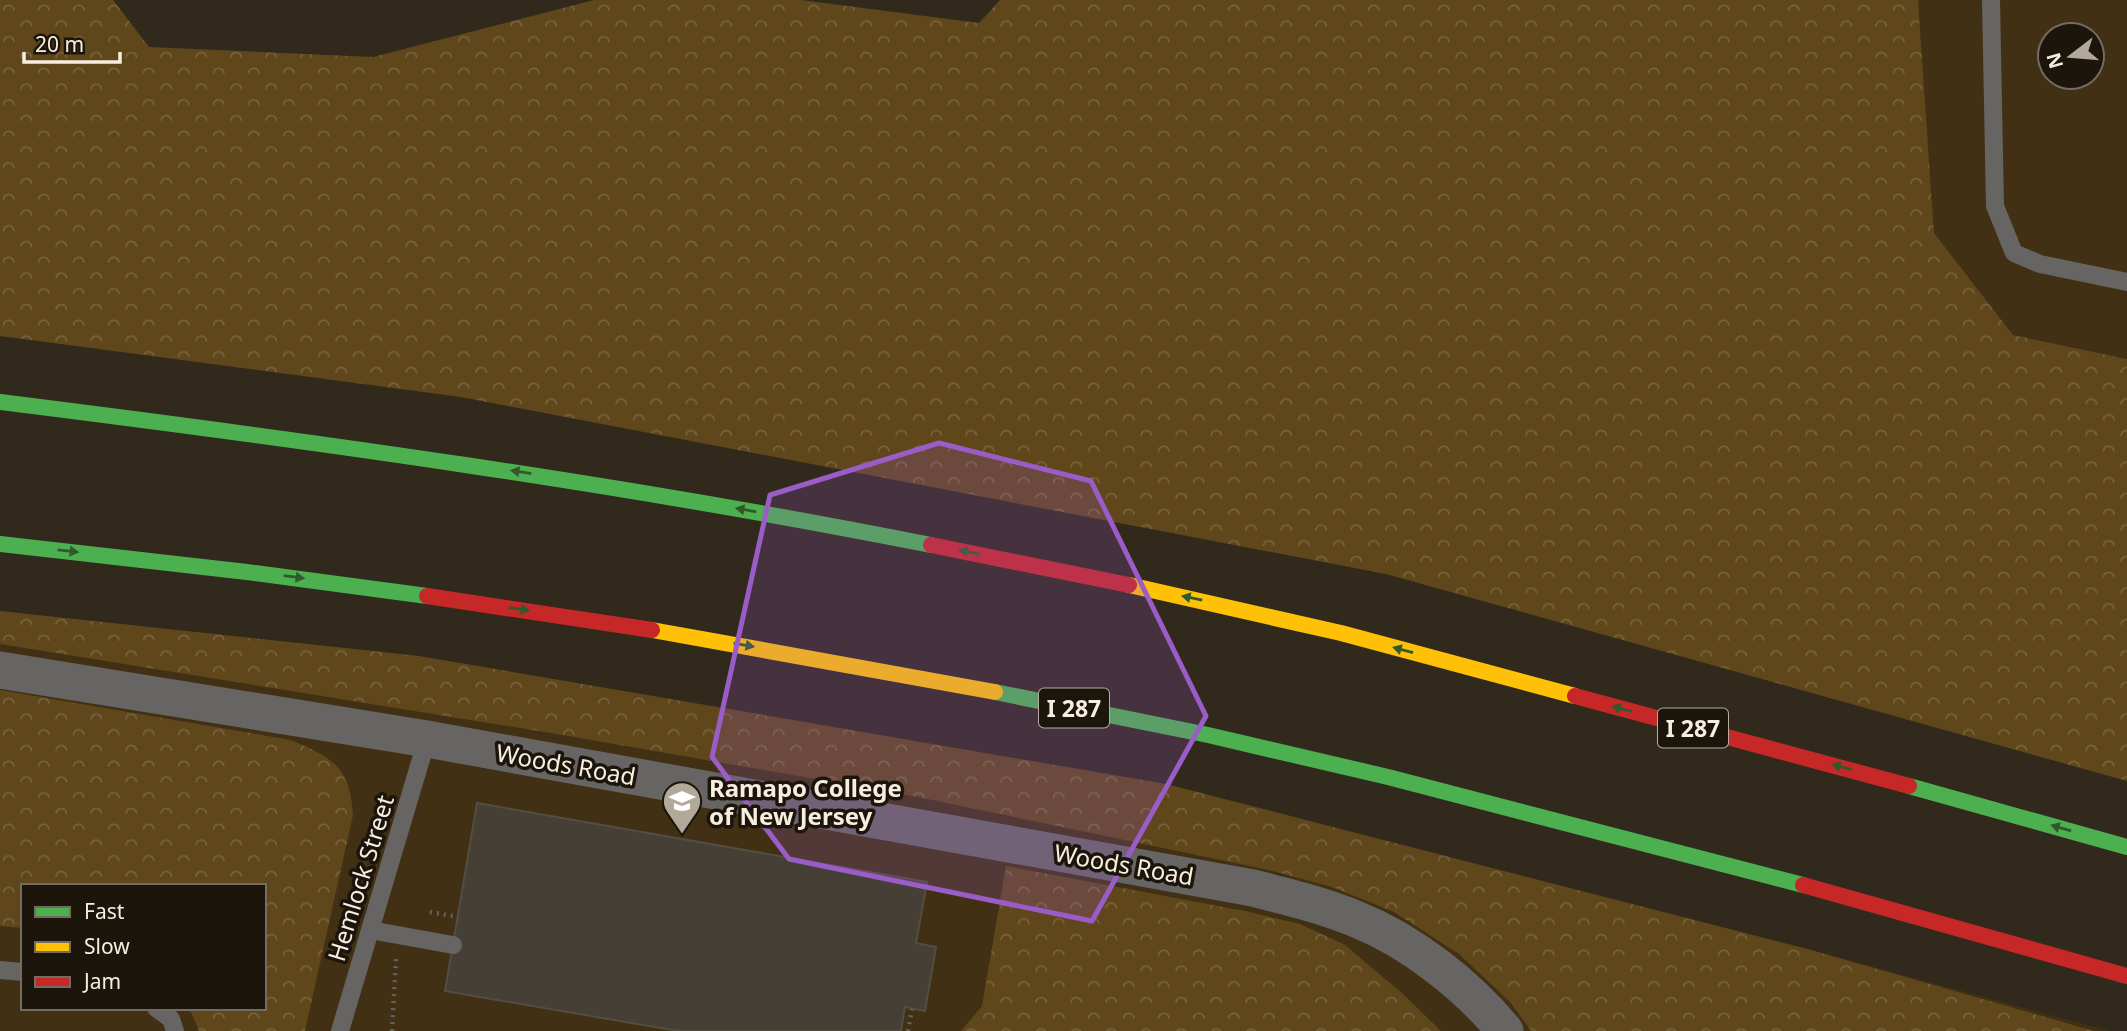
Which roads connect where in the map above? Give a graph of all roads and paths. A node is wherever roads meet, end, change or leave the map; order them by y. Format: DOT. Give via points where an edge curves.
graph roads {
  1 [pos="1991,0"];
  2 [pos="2127,282"];
  3 [pos="0,402"];
  4 [pos="0,544"];
  5 [pos="0,670"];
  6 [pos="427,739"];
  7 [pos="2127,847"];
  8 [pos="370,930"];
  9 [pos="453,945"];
  10 [pos="0,970"];
  11 [pos="21,972"];
  12 [pos="2127,976"];
  13 [pos="912,1009"];
  14 [pos="159,1010"];
  15 [pos="175,1031"];
  16 [pos="340,1031"];
  17 [pos="908,1031"];
  18 [pos="1505,1031"];
  1 -- 2 [label="lane" via="1996,206 2014,253 2040,264"];
  7 -- 3 [label="highway, I 287, one-way" via="1342,633 1076,574 538,475"];
  4 -- 12 [label="highway, I 287, one-way" via="334,581 515,608 707,638 1074,708 1503,806"];
  5 -- 6 [label="street, Woods Road"];
  6 -- 8 [label="lane, Hemlock Street"];
  6 -- 18 [label="street, Woods Road" via="1305,901 1358,919 1408,947 1453,978"];
  8 -- 9 [label="lane"];
  8 -- 16 [label="lane, Hemlock Street"];
  10 -- 11 [label="lane"];
  13 -- 17 [label="path"];
  14 -- 15 [label="lane" via="171,1019"];
}
